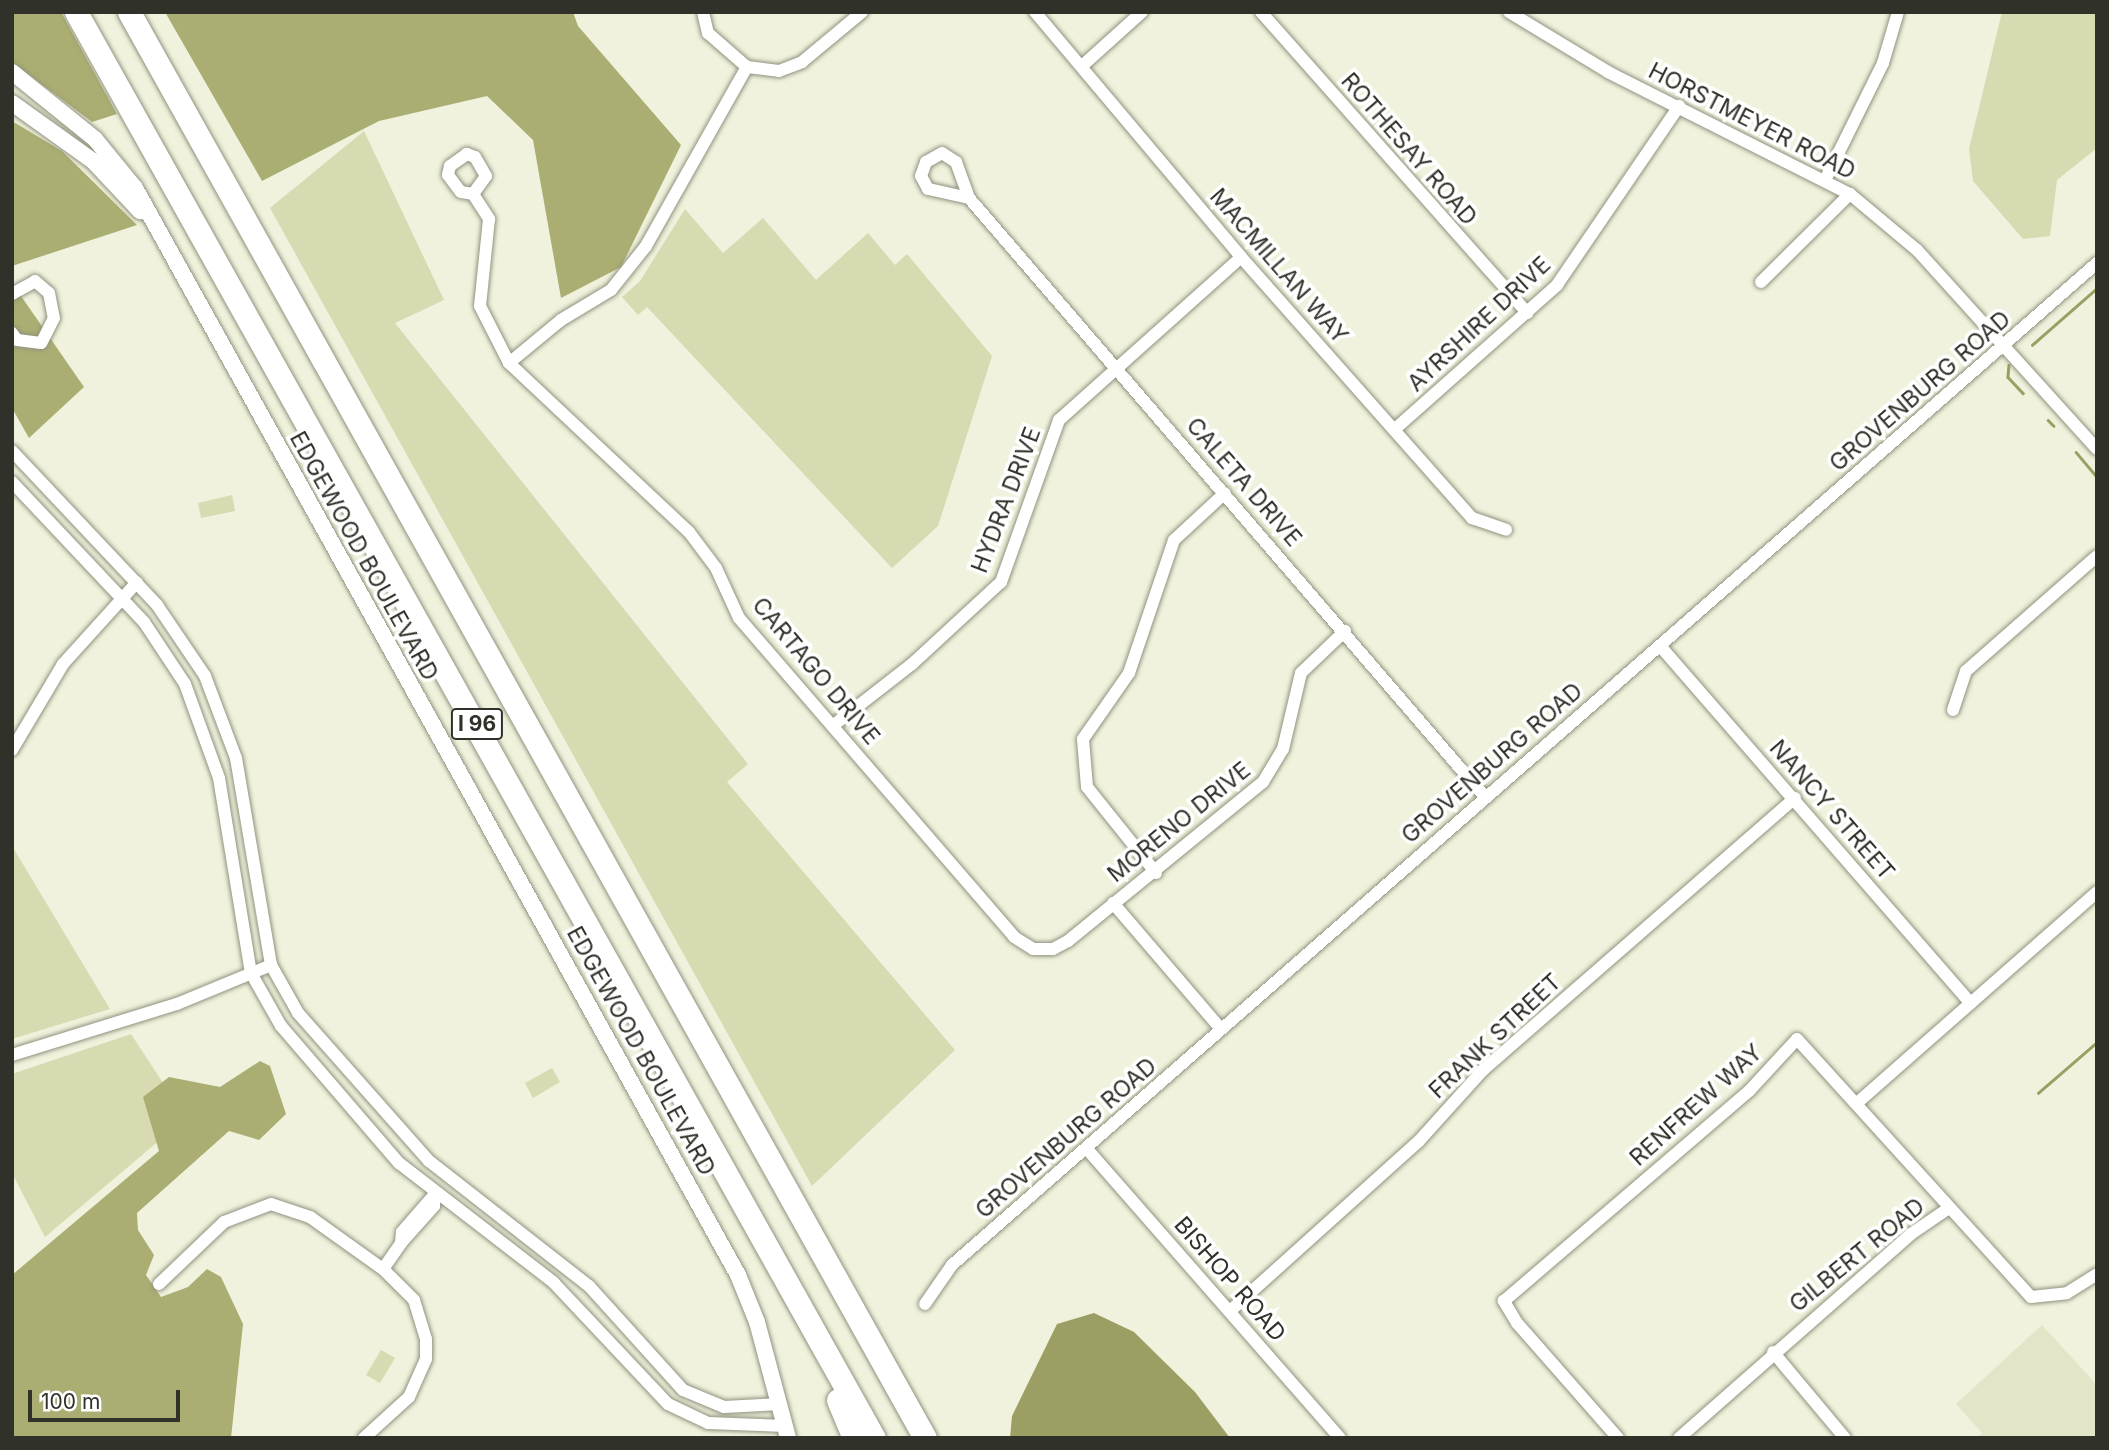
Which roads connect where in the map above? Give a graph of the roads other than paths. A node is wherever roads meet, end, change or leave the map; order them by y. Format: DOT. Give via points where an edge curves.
graph roads {
  1 [pos="76,12"];
  2 [pos="129,12"];
  3 [pos="703,12"];
  4 [pos="862,12"];
  5 [pos="1035,12"];
  6 [pos="1142,12"];
  7 [pos="1261,12"];
  8 [pos="1509,12"];
  9 [pos="1898,12"];
  10 [pos="1082,66"];
  11 [pos="747,67"];
  12 [pos="12,72"];
  13 [pos="12,103"];
  14 [pos="1679,106"];
  15 [pos="1826,178"];
  16 [pos="473,194"];
  17 [pos="1850,194"];
  18 [pos="969,198"];
  19 [pos="157,232"];
  20 [pos="1241,257"];
  21 [pos="2097,264"];
  22 [pos="1761,282"];
  23 [pos="12,294"];
  24 [pos="1527,313"];
  25 [pos="12,333"];
  26 [pos="2006,343"];
  27 [pos="509,363"];
  28 [pos="1114,365"];
  29 [pos="1395,429"];
  30 [pos="2097,449"];
  31 [pos="12,451"];
  32 [pos="12,482"];
  33 [pos="1225,492"];
  34 [pos="1506,530"];
  35 [pos="2097,556"];
  36 [pos="137,582"];
  37 [pos="123,599"];
  38 [pos="1345,631"];
  39 [pos="1661,647"];
  40 [pos="1953,710"];
  41 [pos="835,724"];
  42 [pos="12,750"];
  43 [pos="1485,796"];
  44 [pos="1795,798"];
  45 [pos="1156,873"];
  46 [pos="2097,892"];
  47 [pos="1113,903"];
  48 [pos="1046,950"];
  49 [pos="271,965"];
  50 [pos="251,973"];
  51 [pos="1971,1003"];
  52 [pos="1221,1029"];
  53 [pos="12,1055"];
  54 [pos="678,1084"];
  55 [pos="1857,1103"];
  56 [pos="1087,1149"];
  57 [pos="435,1194"];
  58 [pos="1949,1208"];
  59 [pos="383,1269"];
  60 [pos="2097,1274"];
  61 [pos="159,1284"];
  62 [pos="925,1304"];
  63 [pos="1230,1311"];
  64 [pos="1773,1352"];
  65 [pos="781,1404"];
  66 [pos="920,1430"];
  67 [pos="787,1432"];
  68 [pos="364,1438"];
  69 [pos="854,1438"];
  70 [pos="874,1438"];
  71 [pos="936,1438"];
  72 [pos="1340,1438"];
  73 [pos="1618,1438"];
  74 [pos="1679,1438"];
  75 [pos="1845,1438"];
  1 -- 54 [label="highway, I 96"];
  2 -- 66 [label="highway, I 96"];
  3 -- 11 [label="street" via="708,33"];
  4 -- 11 [label="street" via="802,62 779,71"];
  5 -- 10 [label="street, MACMILLAN WAY"];
  6 -- 10 [label="street"];
  7 -- 24 [label="street, ROTHESAY ROAD"];
  8 -- 14 [label="street, HORSTMEYER ROAD" via="1531,30"];
  9 -- 15 [label="street" via="1883,63"];
  10 -- 20 [label="street, MACMILLAN WAY"];
  11 -- 27 [label="street" via="646,246 618,281"];
  12 -- 19 [label="street, EDGEWOOD BOULEVARD" via="95,139 135,188"];
  13 -- 19 [label="street" via="93,160"];
  14 -- 15 [label="street, HORSTMEYER ROAD"];
  14 -- 24 [label="street, AYRSHIRE DRIVE" via="1590,243 1557,285"];
  15 -- 17 [label="street, HORSTMEYER ROAD"];
  16 -- 27 [label="street, CARTAGO DRIVE" via="489,219 480,306"];
  17 -- 22 [label="street"];
  17 -- 26 [label="street, HORSTMEYER ROAD" via="1917,250"];
  18 -- 28 [label="street, CALETA DRIVE"];
  19 -- 65 [label="street, EDGEWOOD BOULEVARD" via="726,1253 757,1322"];
  20 -- 28 [label="street, HYDRA DRIVE"];
  20 -- 29 [label="street, MACMILLAN WAY"];
  21 -- 26 [label="street, GROVENBURG ROAD"];
  23 -- 25 [label="street" via="35,281 49,293 54,318 41,343 17,340"];
  24 -- 29 [label="street, AYRSHIRE DRIVE"];
  26 -- 30 [label="street, HORSTMEYER ROAD"];
  26 -- 39 [label="street, GROVENBURG ROAD"];
  27 -- 41 [label="street, CARTAGO DRIVE" via="689,532 716,568 739,618"];
  28 -- 33 [label="street, CALETA DRIVE"];
  28 -- 41 [label="street, HYDRA DRIVE" via="1059,420 1001,582 912,664"];
  29 -- 34 [label="street, MACMILLAN WAY" via="1472,518"];
  31 -- 36 [label="street"];
  32 -- 37 [label="street"];
  33 -- 38 [label="street, CALETA DRIVE"];
  33 -- 45 [label="street" via="1174,540 1129,673 1083,739 1087,787"];
  35 -- 40 [label="street" via="1966,671"];
  36 -- 37 [label="street"];
  36 -- 49 [label="street" via="180,635 228,730"];
  37 -- 42 [label="street" via="63,664"];
  37 -- 50 [label="street" via="167,653 211,749"];
  38 -- 43 [label="street, CALETA DRIVE"];
  38 -- 45 [label="street, MORENO DRIVE" via="1301,673 1273,771"];
  39 -- 43 [label="street, GROVENBURG ROAD"];
  39 -- 44 [label="street, NANCY STREET"];
  41 -- 48 [label="street, CARTAGO DRIVE" via="1014,937"];
  43 -- 52 [label="street, GROVENBURG ROAD"];
  44 -- 51 [label="street, NANCY STREET"];
  44 -- 63 [label="street, FRANK STREET" via="1483,1070 1418,1142"];
  45 -- 47 [label="street, MORENO DRIVE"];
  46 -- 51 [label="street"];
  47 -- 48 [label="street, MORENO DRIVE" via="1068,941"];
  47 -- 52 [label="street"];
  49 -- 50 [label="street"];
  49 -- 65 [label="street" via="298,1013 412,1144 589,1286 683,1390 724,1407"];
  50 -- 53 [label="street" via="177,1004"];
  50 -- 57 [label="street" via="281,1026 399,1163"];
  51 -- 55 [label="street"];
  52 -- 56 [label="street, GROVENBURG ROAD"];
  54 -- 69 [label="highway"];
  54 -- 70 [label="highway, I 96"];
  55 -- 58 [label="street"];
  55 -- 73 [label="street, RENFREW WAY" via="1797,1040 1750,1090 1504,1301 1517,1323"];
  56 -- 62 [label="street, GROVENBURG ROAD" via="952,1265"];
  56 -- 63 [label="street, BISHOP ROAD"];
  57 -- 59 [label="street" via="402,1232 401,1243"];
  57 -- 67 [label="street" via="554,1283 668,1404 708,1423"];
  58 -- 60 [label="street, GILBERT ROAD" via="2031,1297 2067,1293"];
  58 -- 64 [label="street, GILBERT ROAD" via="1910,1234"];
  59 -- 61 [label="street" via="310,1217 271,1204 224,1222"];
  59 -- 68 [label="street" via="414,1300 422,1320 426,1359 409,1397"];
  63 -- 72 [label="street, BISHOP ROAD"];
  64 -- 74 [label="street, GILBERT ROAD"];
  64 -- 75 [label="street"];
  65 -- 67 [label="street, EDGEWOOD BOULEVARD"];
  66 -- 71 [label="highway"];
}
